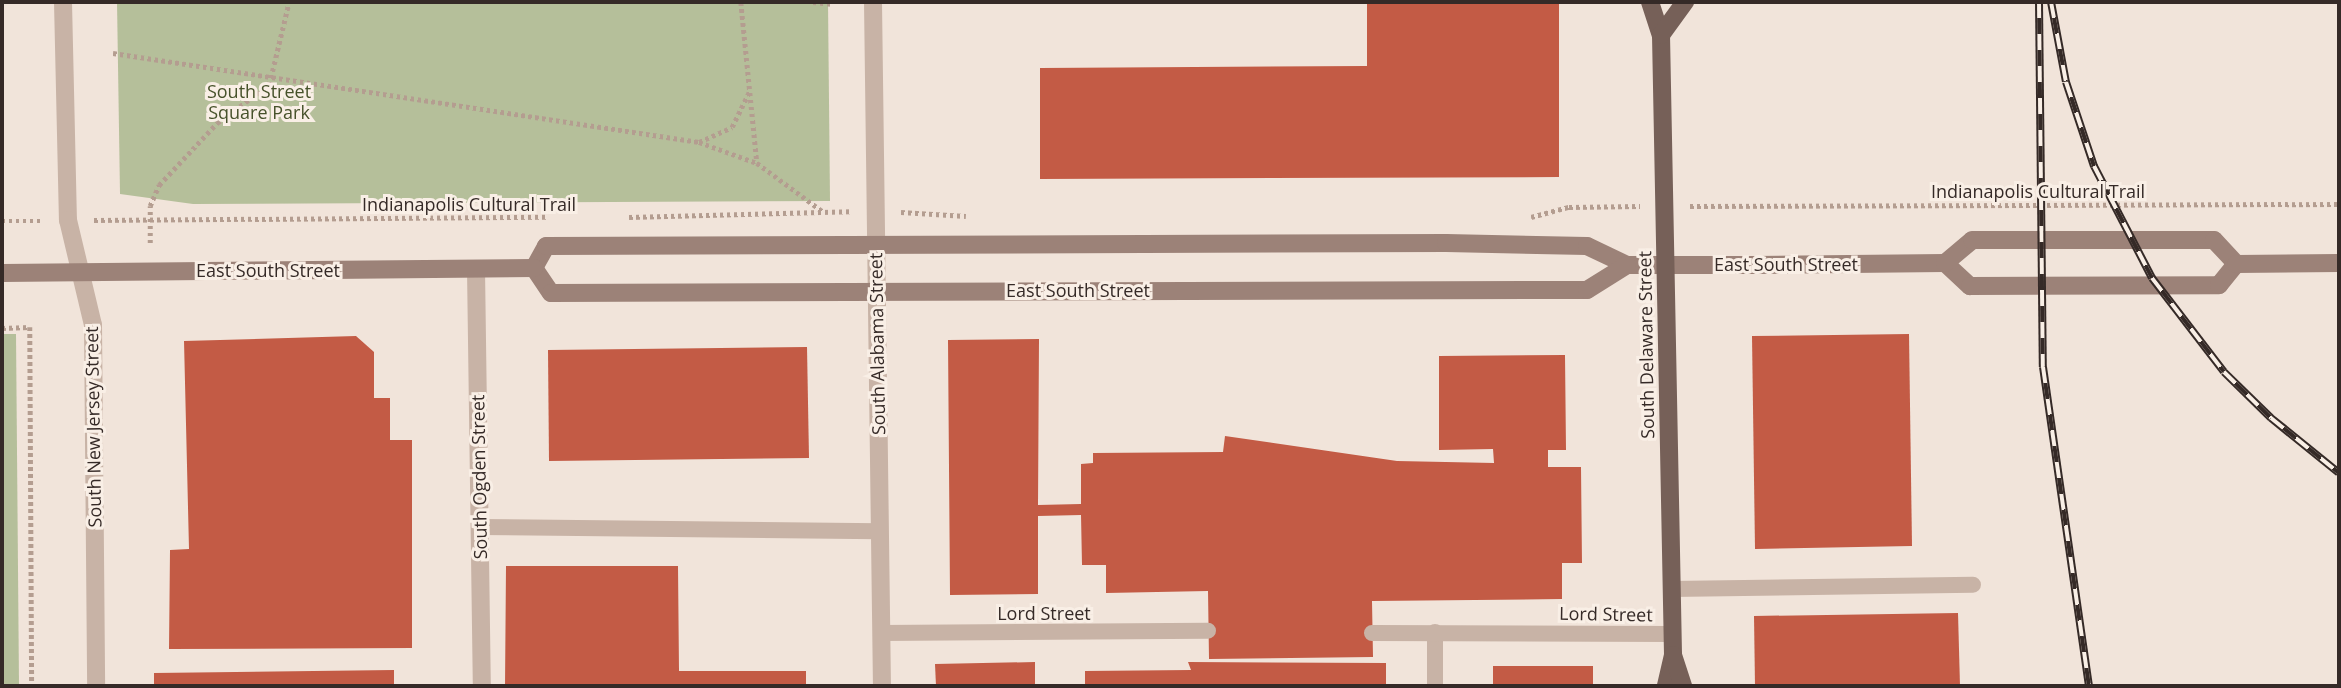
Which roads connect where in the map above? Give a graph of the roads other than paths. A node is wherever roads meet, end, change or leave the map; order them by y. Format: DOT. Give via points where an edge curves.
graph roads {
  1 [pos="64,2"];
  2 [pos="873,2"];
  3 [pos="1650,2"];
  4 [pos="1685,2"];
  5 [pos="1661,35"];
  6 [pos="876,244"];
  7 [pos="1945,263"];
  8 [pos="2339,263"];
  9 [pos="1665,264"];
  10 [pos="2236,264"];
  11 [pos="1627,265"];
  12 [pos="534,268"];
  13 [pos="475,269"];
  14 [pos="79,271"];
  15 [pos="2,273"];
  16 [pos="877,290"];
  17 [pos="479,527"];
  18 [pos="879,531"];
  19 [pos="1973,585"];
  20 [pos="1671,589"];
  21 [pos="1208,631"];
  22 [pos="1435,632"];
  23 [pos="881,633"];
  24 [pos="1372,633"];
  25 [pos="1672,634"];
  26 [pos="1673,655"];
  27 [pos="96,686"];
  28 [pos="482,686"];
  29 [pos="881,686"];
  30 [pos="1435,686"];
  31 [pos="1666,686"];
  32 [pos="1683,686"];
  1 -- 14 [label="street, South New Jersey Street" via="68,220"];
  2 -- 6 [label="street, South Alabama Street"];
  3 -- 5 [label="main road, South Delaware Street"];
  4 -- 5 [label="main road"];
  5 -- 9 [label="main road, South Delaware Street"];
  6 -- 11 [label="main road, East South Street" via="1587,246"];
  6 -- 12 [label="main road, East South Street" via="546,246"];
  6 -- 16 [label="street, South Alabama Street"];
  7 -- 9 [label="main road, East South Street"];
  7 -- 10 [label="main road" via="1970,286 2219,285"];
  7 -- 10 [label="main road" via="1972,240 2214,240"];
  8 -- 10 [label="main road"];
  9 -- 11 [label="main road, East South Street"];
  9 -- 20 [label="main road, South Delaware Street"];
  11 -- 16 [label="main road, East South Street" via="1587,290"];
  12 -- 13 [label="main road, East South Street"];
  12 -- 16 [label="main road, East South Street" via="551,293"];
  13 -- 14 [label="main road, East South Street"];
  13 -- 17 [label="street, South Ogden Street"];
  14 -- 15 [label="main road, East South Street"];
  14 -- 27 [label="street, South New Jersey Street" via="93,325"];
  16 -- 18 [label="street, South Alabama Street"];
  17 -- 18 [label="lane"];
  17 -- 28 [label="street, South Ogden Street"];
  18 -- 23 [label="street, South Alabama Street"];
  19 -- 20 [label="lane"];
  20 -- 25 [label="main road, South Delaware Street"];
  21 -- 23 [label="lane, Lord Street"];
  22 -- 24 [label="lane, Lord Street"];
  22 -- 25 [label="lane, Lord Street"];
  22 -- 30 [label="lane"];
  23 -- 29 [label="street, South Alabama Street"];
  25 -- 26 [label="main road, South Delaware Street"];
  26 -- 31 [label="main road, South Delaware Street"];
  26 -- 32 [label="main road, South Delaware Street"];
}
